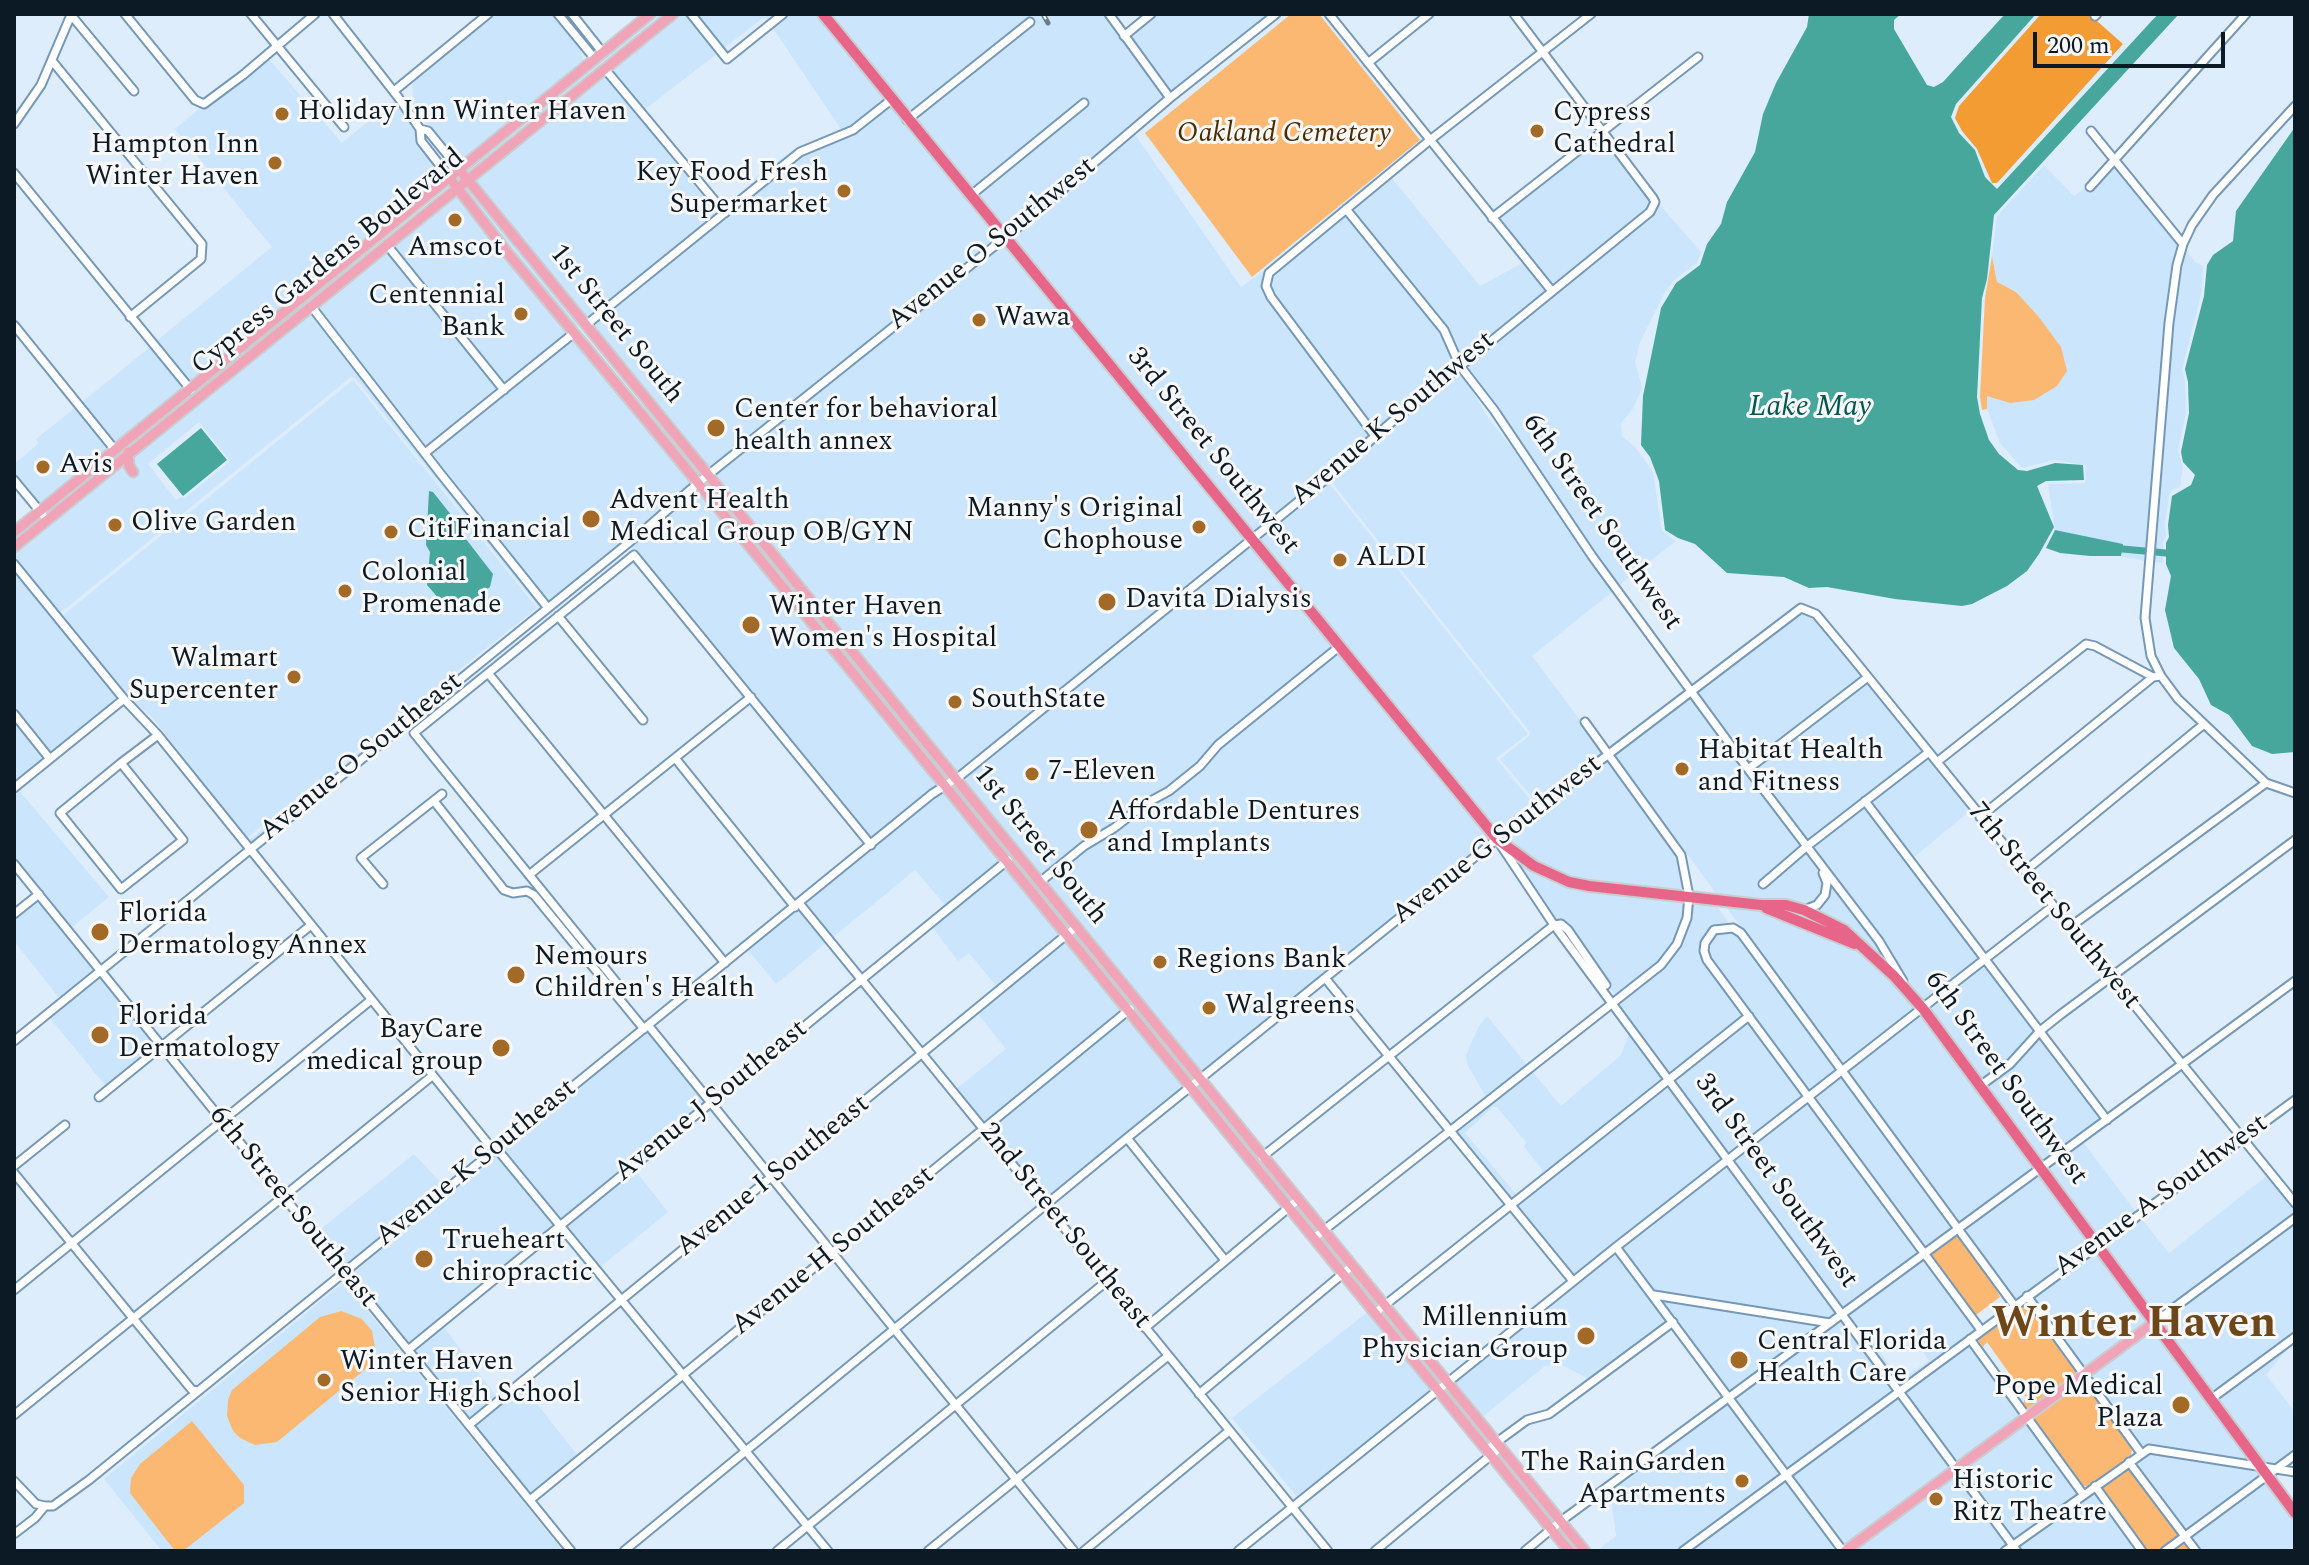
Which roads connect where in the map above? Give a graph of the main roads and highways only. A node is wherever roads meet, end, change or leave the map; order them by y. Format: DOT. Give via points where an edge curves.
graph roads {
  1 [pos="650,14"];
  2 [pos="673,14"];
  3 [pos="824,14"];
  4 [pos="459,169"];
  5 [pos="449,177"];
  6 [pos="467,180"];
  7 [pos="458,188"];
  8 [pos="376,238"];
  9 [pos="344,264"];
  10 [pos="350,275"];
  11 [pos="311,306"];
  12 [pos="151,421"];
  13 [pos="647,421"];
  14 [pos="680,440"];
  15 [pos="115,450"];
  16 [pos="127,455"];
  17 [pos="133,472"];
  18 [pos="92,484"];
  19 [pos="14,532"];
  20 [pos="14,547"];
  21 [pos="1761,905"];
  22 [pos="1861,946"];
  23 [pos="2155,1322"];
  24 [pos="2295,1513"];
  25 [pos="1569,1551"];
  26 [pos="1585,1551"];
  27 [pos="1844,1551"];
  1 -- 4 [label="main road, Cypress Gardens Boulevard"];
  2 -- 6 [label="main road, Cypress Gardens Boulevard"];
  3 -- 21 [label="highway, 3rd Street Southwest" via="1497,839 1534,866 1569,882"];
  4 -- 5 [label="main road, Cypress Gardens Boulevard"];
  4 -- 6 [label="main road, 1st Street South"];
  5 -- 7 [label="main road, 1st Street South"];
  5 -- 8 [label="main road, Cypress Gardens Boulevard"];
  6 -- 7 [label="main road, Cypress Gardens Boulevard"];
  6 -- 14 [label="main road, 1st Street South"];
  7 -- 10 [label="main road, Cypress Gardens Boulevard"];
  7 -- 13 [label="main road, 1st Street South"];
  8 -- 9 [label="main road, Cypress Gardens Boulevard"];
  8 -- 10 [label="main road" via="377,245"];
  9 -- 11 [label="main road"];
  9 -- 12 [label="main road, Cypress Gardens Boulevard"];
  10 -- 11 [label="main road, Cypress Gardens Boulevard"];
  11 -- 16 [label="main road, Cypress Gardens Boulevard"];
  12 -- 15 [label="main road, Cypress Gardens Boulevard"];
  12 -- 16 [label="main road"];
  13 -- 14 [label="main road" via="657,422"];
  13 -- 25 [label="main road, 1st Street South"];
  14 -- 26 [label="main road, 1st Street South"];
  15 -- 18 [label="main road"];
  15 -- 19 [label="main road, Cypress Gardens Boulevard"];
  16 -- 17 [label="main road"];
  16 -- 18 [label="main road, Cypress Gardens Boulevard"];
  18 -- 20 [label="main road, Cypress Gardens Boulevard"];
  21 -- 22 [label="highway"];
  21 -- 22 [label="highway" via="1804,910 1844,930"];
  22 -- 23 [label="highway, 6th Street Southwest" via="1924,1010"];
  23 -- 24 [label="highway, 6th Street Southwest"];
  23 -- 27 [label="main road"];
}
